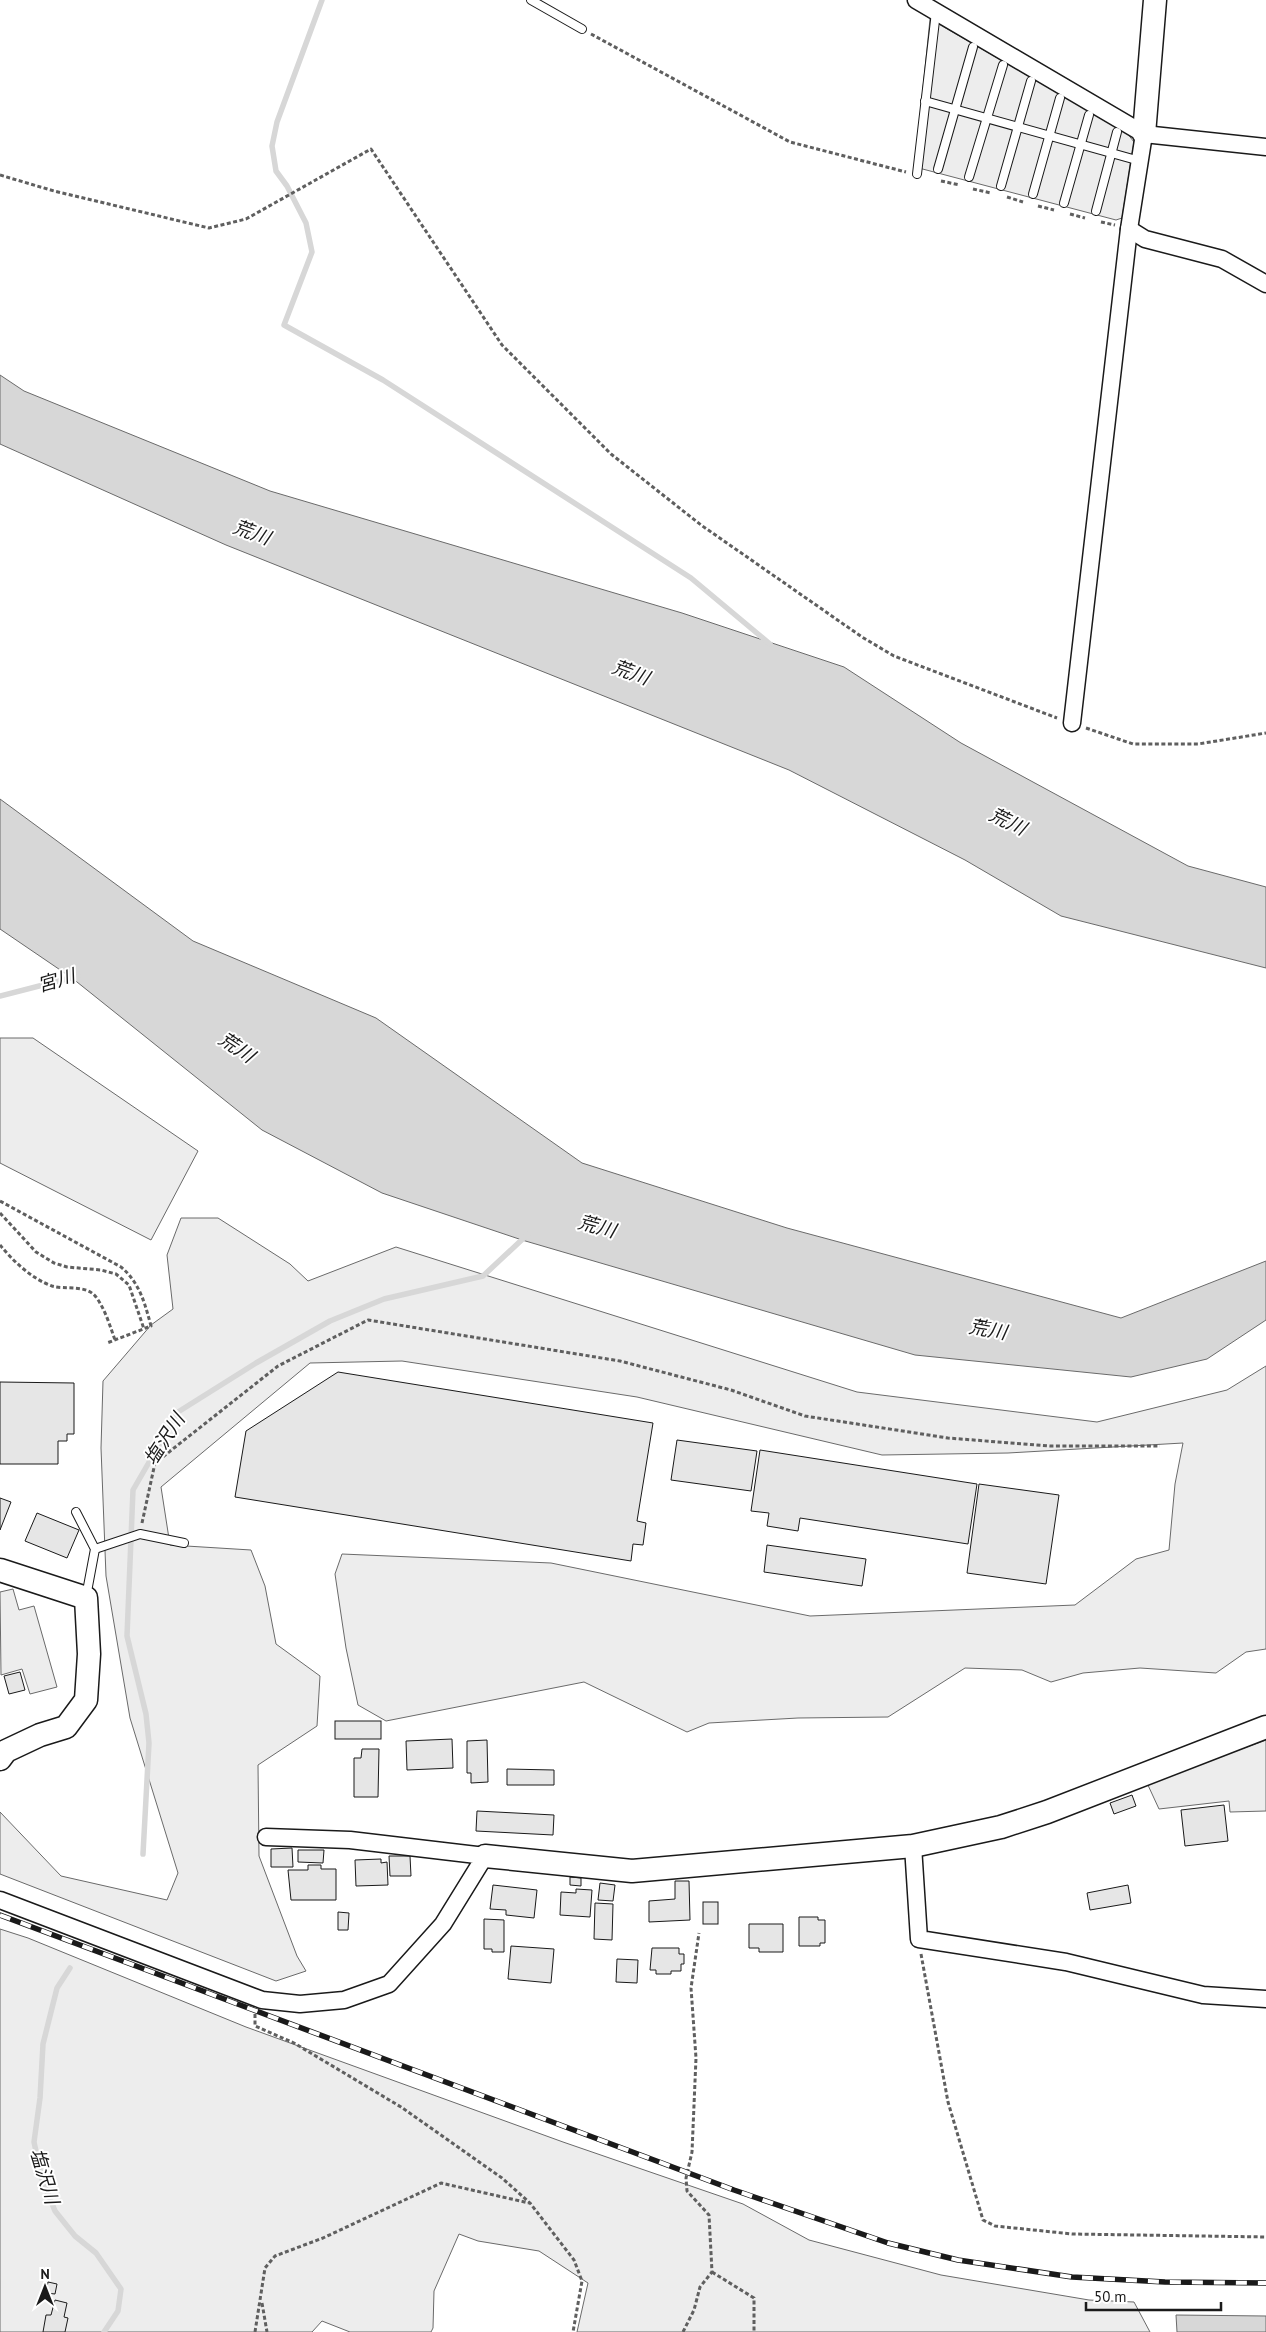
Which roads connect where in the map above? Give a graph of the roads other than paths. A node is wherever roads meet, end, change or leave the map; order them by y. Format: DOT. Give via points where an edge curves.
graph roads {
  1 [pos="531,0"];
  2 [pos="916,0"];
  3 [pos="1155,0"];
  4 [pos="936,12"];
  5 [pos="582,29"];
  6 [pos="973,47"];
  7 [pos="1003,64"];
  8 [pos="1032,81"];
  9 [pos="1060,98"];
  10 [pos="925,101"];
  11 [pos="955,109"];
  12 [pos="1090,115"];
  13 [pos="987,118"];
  14 [pos="1018,127"];
  15 [pos="1117,132"];
  16 [pos="1144,134"];
  17 [pos="1050,136"];
  18 [pos="1081,144"];
  19 [pos="1266,147"];
  20 [pos="1111,153"];
  21 [pos="1140,161"];
  22 [pos="938,169"];
  23 [pos="917,174"];
  24 [pos="968,178"];
  25 [pos="1001,186"];
  26 [pos="1033,194"];
  27 [pos="1064,203"];
  28 [pos="1096,211"];
  29 [pos="1129,229"];
  30 [pos="1266,284"];
  31 [pos="1072,723"];
  32 [pos="76,1512"];
  33 [pos="184,1543"];
  34 [pos="95,1549"];
  35 [pos="0,1570"];
  36 [pos="86,1598"];
  37 [pos="1266,1727"];
  38 [pos="0,1759"];
  39 [pos="266,1836"];
  40 [pos="913,1846"];
  41 [pos="485,1856"];
  42 [pos="0,1900"];
  43 [pos="1266,1999"];
  1 -- 5 [label="lane"];
  2 -- 4 [label="street"];
  3 -- 16 [label="street"];
  4 -- 10 [label="lane"];
  4 -- 16 [label="street"];
  6 -- 11 [label="lane"];
  7 -- 13 [label="lane"];
  8 -- 14 [label="lane"];
  9 -- 17 [label="lane"];
  10 -- 11 [label="lane"];
  10 -- 23 [label="lane"];
  11 -- 13 [label="lane"];
  11 -- 22 [label="lane"];
  12 -- 18 [label="lane"];
  13 -- 14 [label="lane"];
  13 -- 24 [label="lane"];
  14 -- 17 [label="lane"];
  14 -- 25 [label="lane"];
  15 -- 20 [label="lane"];
  16 -- 19 [label="street"];
  16 -- 21 [label="street"];
  17 -- 18 [label="lane"];
  17 -- 26 [label="lane"];
  18 -- 20 [label="lane"];
  18 -- 27 [label="lane"];
  20 -- 21 [label="lane"];
  20 -- 28 [label="lane"];
  21 -- 29 [label="street"];
  29 -- 30 [label="street" via="1144,239 1222,259"];
  29 -- 31 [label="street"];
  32 -- 34 [label="lane"];
  33 -- 34 [label="lane" via="140,1534"];
  34 -- 36 [label="lane"];
  35 -- 36 [label="street"];
  36 -- 38 [label="street" via="89,1654 86,1700 66,1728 6,1751"];
  37 -- 40 [label="street" via="1047,1812 1001,1827"];
  39 -- 41 [label="street" via="350,1840"];
  40 -- 41 [label="street" via="632,1871"];
  40 -- 43 [label="street" via="919,1939 1066,1962 1203,1995"];
  41 -- 42 [label="street" via="442,1924 389,1984 344,2000 300,2004 262,2000"];
}
